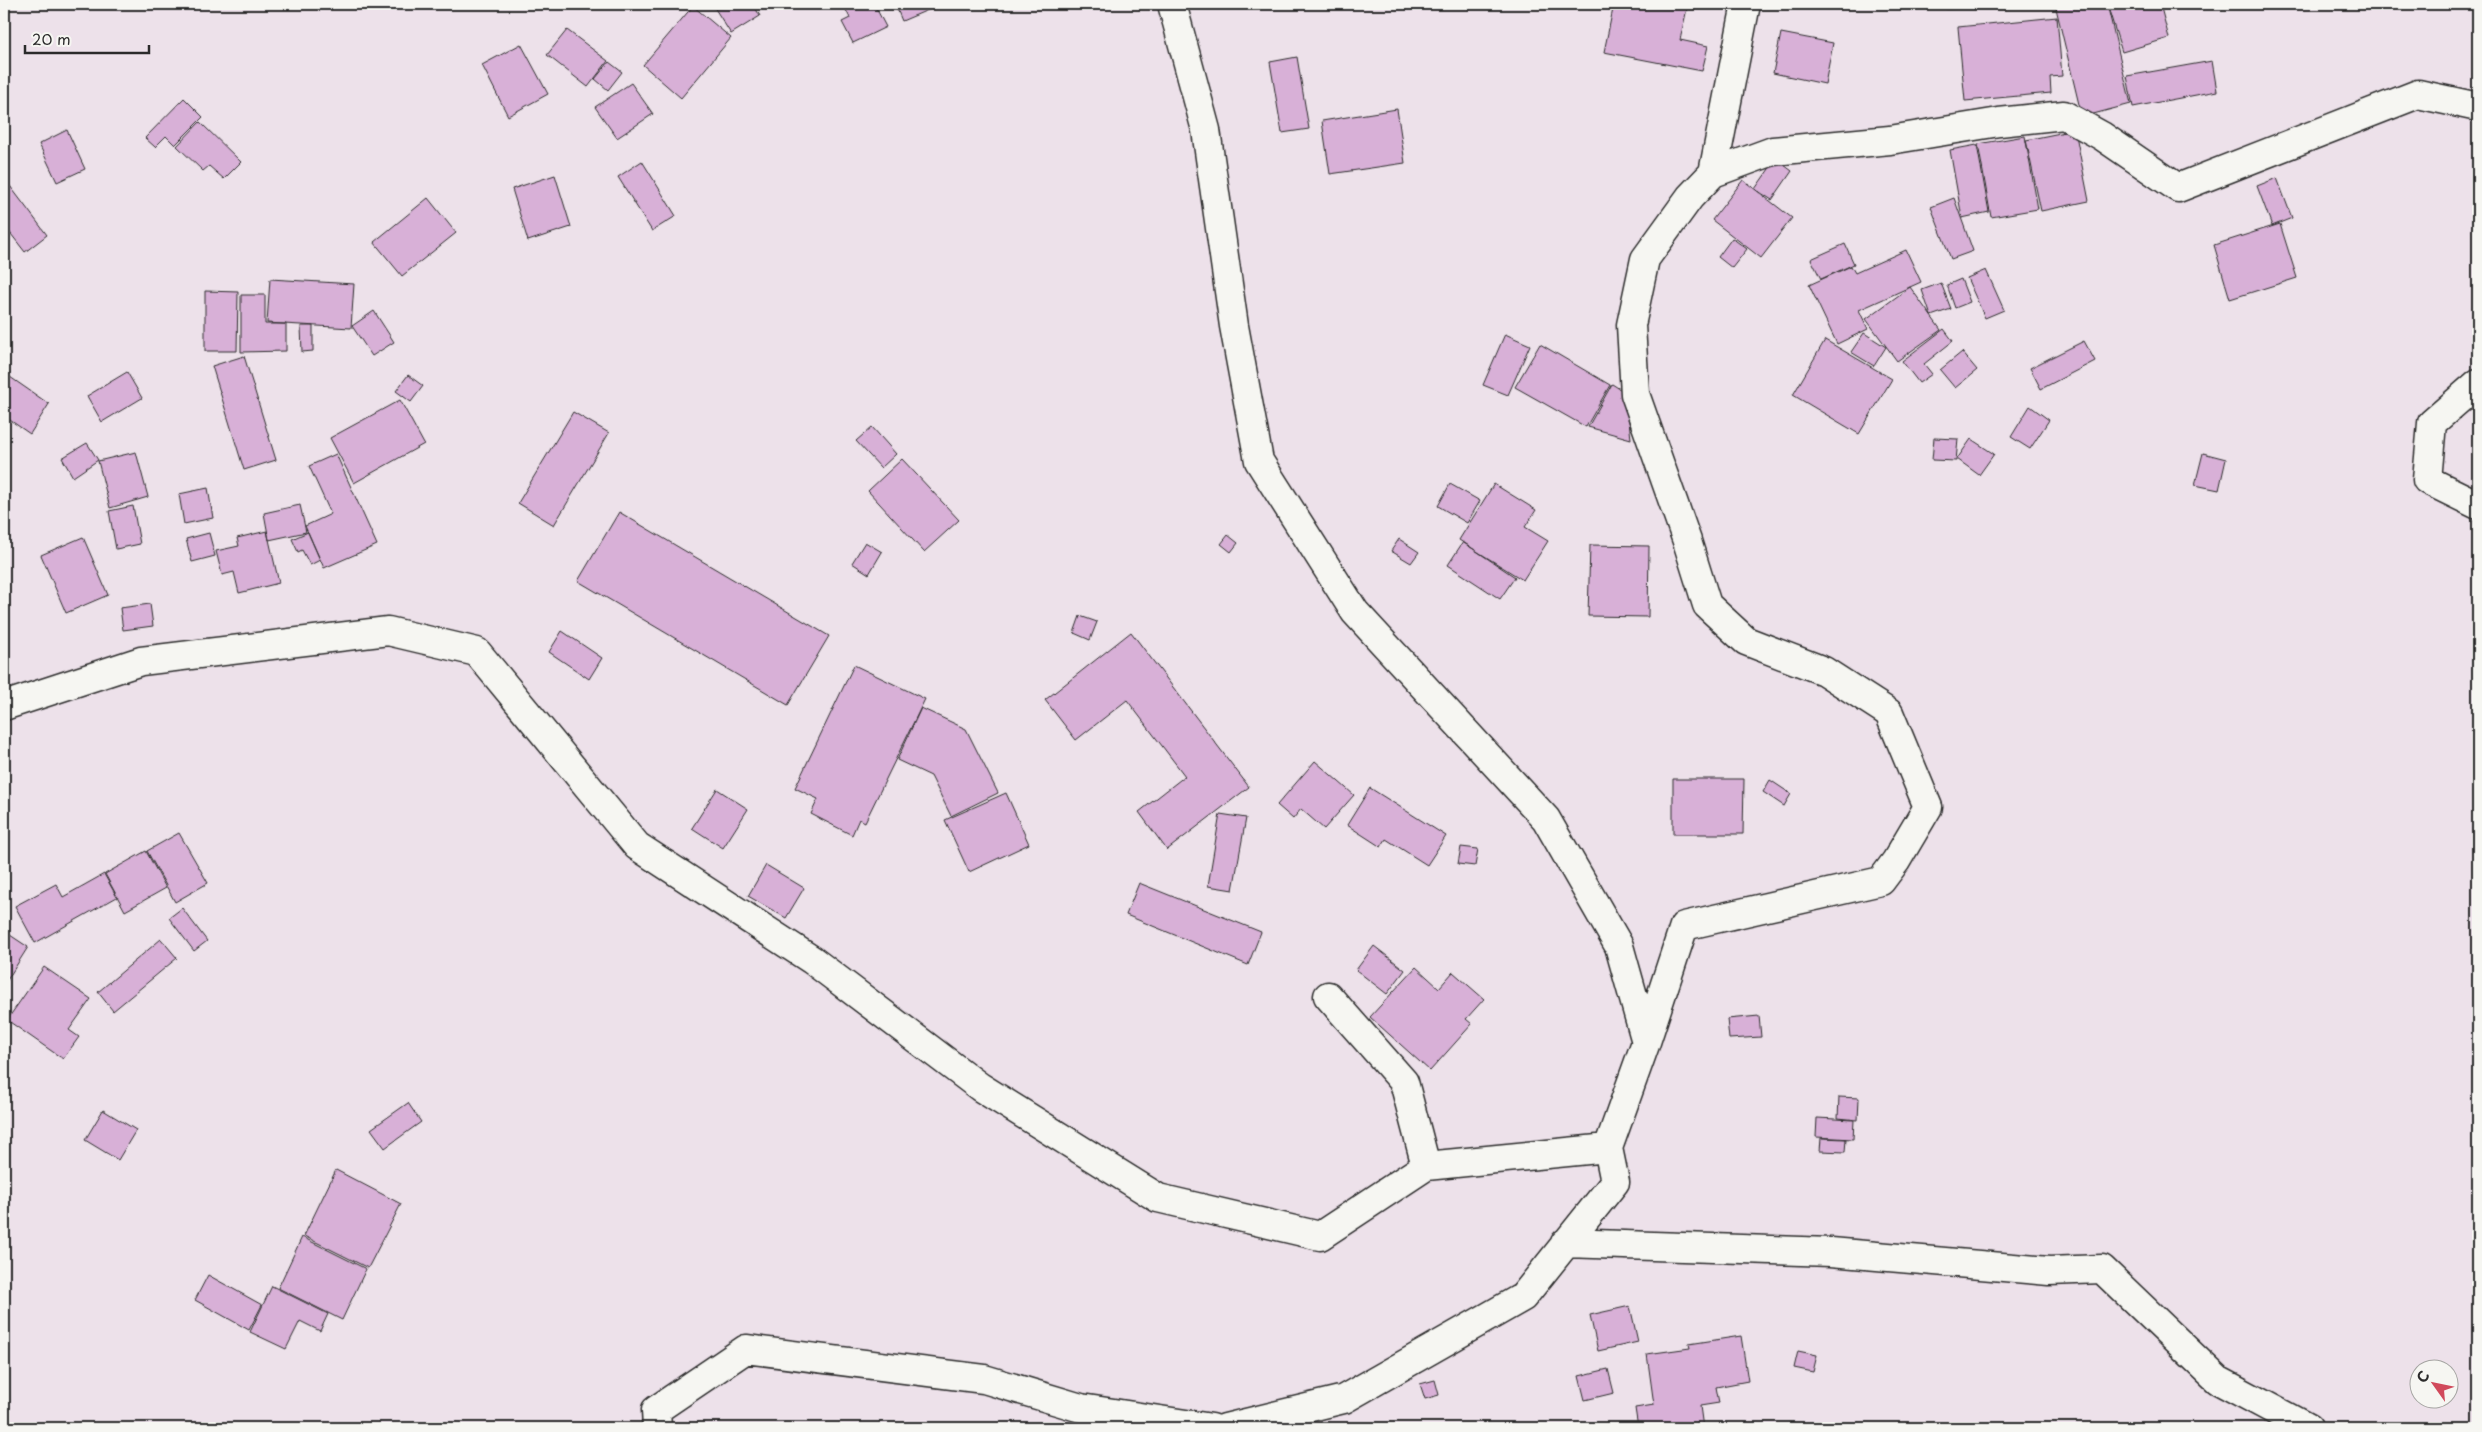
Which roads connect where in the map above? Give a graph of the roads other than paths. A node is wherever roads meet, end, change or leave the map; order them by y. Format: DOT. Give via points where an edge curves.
graph roads {
  1 [pos="1172,4"];
  2 [pos="1746,4"];
  3 [pos="2478,106"];
  4 [pos="1713,173"];
  5 [pos="2478,383"];
  6 [pos="2478,505"];
  7 [pos="4,706"];
  8 [pos="1328,996"];
  9 [pos="1646,1042"];
  10 [pos="1608,1148"];
  11 [pos="1426,1166"];
  12 [pos="1565,1243"];
  13 [pos="657,1428"];
  14 [pos="1212,1428"];
  15 [pos="1225,1428"];
  16 [pos="2308,1428"];
  1 -- 9 [label="street" via="1206,130 1234,326 1259,461 1355,612 1546,819 1619,946"];
  2 -- 4 [label="street"];
  3 -- 4 [label="street" via="2418,94 2178,188 2102,136 2064,115 1890,140 1773,151"];
  4 -- 9 [label="street" via="1690,197 1645,258 1631,325 1634,394 1707,605 1746,641 1824,671 1889,712 1928,806 1882,881 1684,926"];
  5 -- 6 [label="street" via="2432,423 2427,480"];
  7 -- 11 [label="street" via="141,661 388,631 477,652 637,846 812,960 980,1088 1158,1198 1320,1236"];
  8 -- 11 [label="street" via="1404,1082"];
  9 -- 10 [label="street"];
  10 -- 11 [label="street"];
  10 -- 12 [label="street" via="1615,1182"];
  12 -- 15 [label="street" via="1523,1297 1344,1399"];
  12 -- 16 [label="street" via="1831,1252 2050,1271 2102,1269 2218,1380"];
  13 -- 14 [label="street" via="656,1410 746,1349 984,1379 1081,1408"];
}
